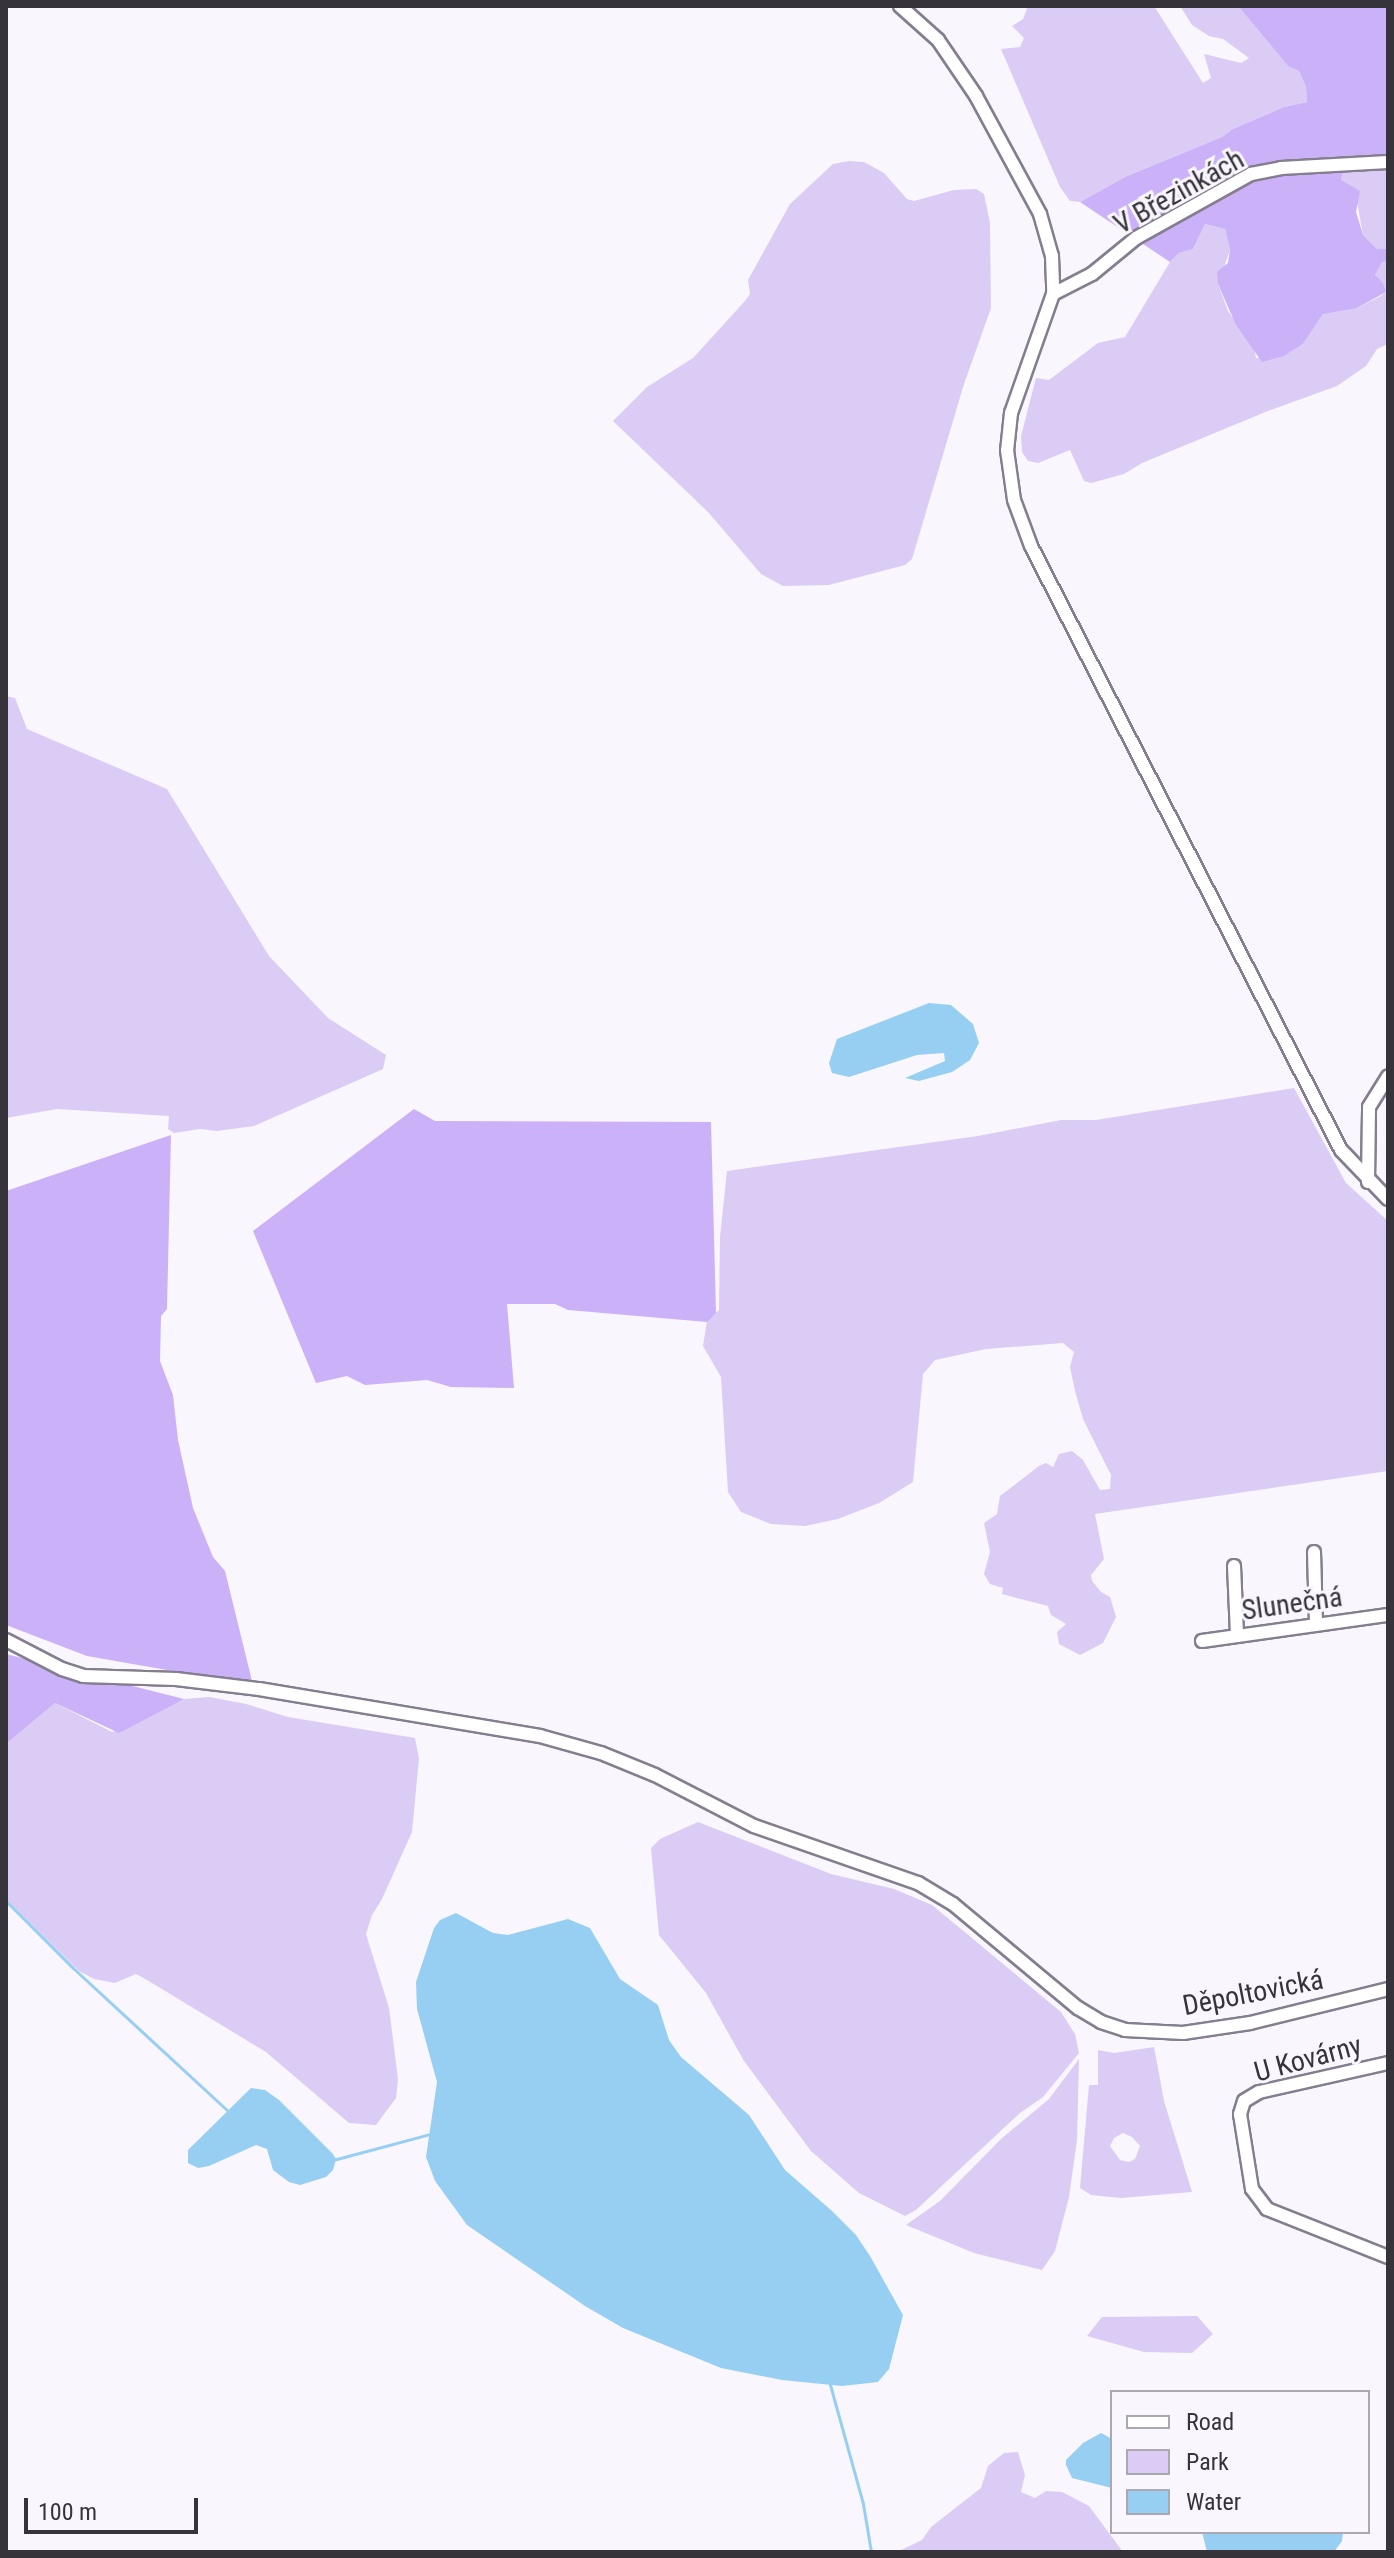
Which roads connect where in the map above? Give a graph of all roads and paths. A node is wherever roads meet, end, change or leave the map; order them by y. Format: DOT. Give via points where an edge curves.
graph roads {
  1 [pos="900,6"];
  2 [pos="1388,162"];
  3 [pos="1053,294"];
  4 [pos="1388,1076"];
  5 [pos="1368,1182"];
  6 [pos="1388,1199"];
  7 [pos="1314,1552"];
  8 [pos="1234,1566"];
  9 [pos="1388,1615"];
  10 [pos="1316,1625"];
  11 [pos="1237,1636"];
  12 [pos="6,1640"];
  13 [pos="1202,1641"];
  14 [pos="1388,1989"];
  15 [pos="1388,2063"];
  16 [pos="1388,2257"];
  1 -- 3 [label="street" via="938,40 976,96 1040,214 1052,256"];
  2 -- 3 [label="street, V Březinkách" via="1251,174 1136,238 1092,274"];
  3 -- 5 [label="street" via="1011,413 1007,450 1014,500 1031,546 1341,1150"];
  4 -- 5 [label="street" via="1369,1107"];
  5 -- 6 [label="street"];
  7 -- 10 [label="street"];
  8 -- 11 [label="street"];
  9 -- 10 [label="street, Slunečná"];
  10 -- 11 [label="street, Slunečná"];
  11 -- 13 [label="street, Slunečná"];
  12 -- 14 [label="street, Děpoltovická" via="83,1676 259,1689 540,1736 601,1753 754,1826 918,1883 953,1904 1078,2008 1125,2030 1183,2033 1250,2023"];
  15 -- 16 [label="street, U Kovárny" via="1259,2092 1244,2101 1240,2114 1252,2189 1267,2209"];
}
